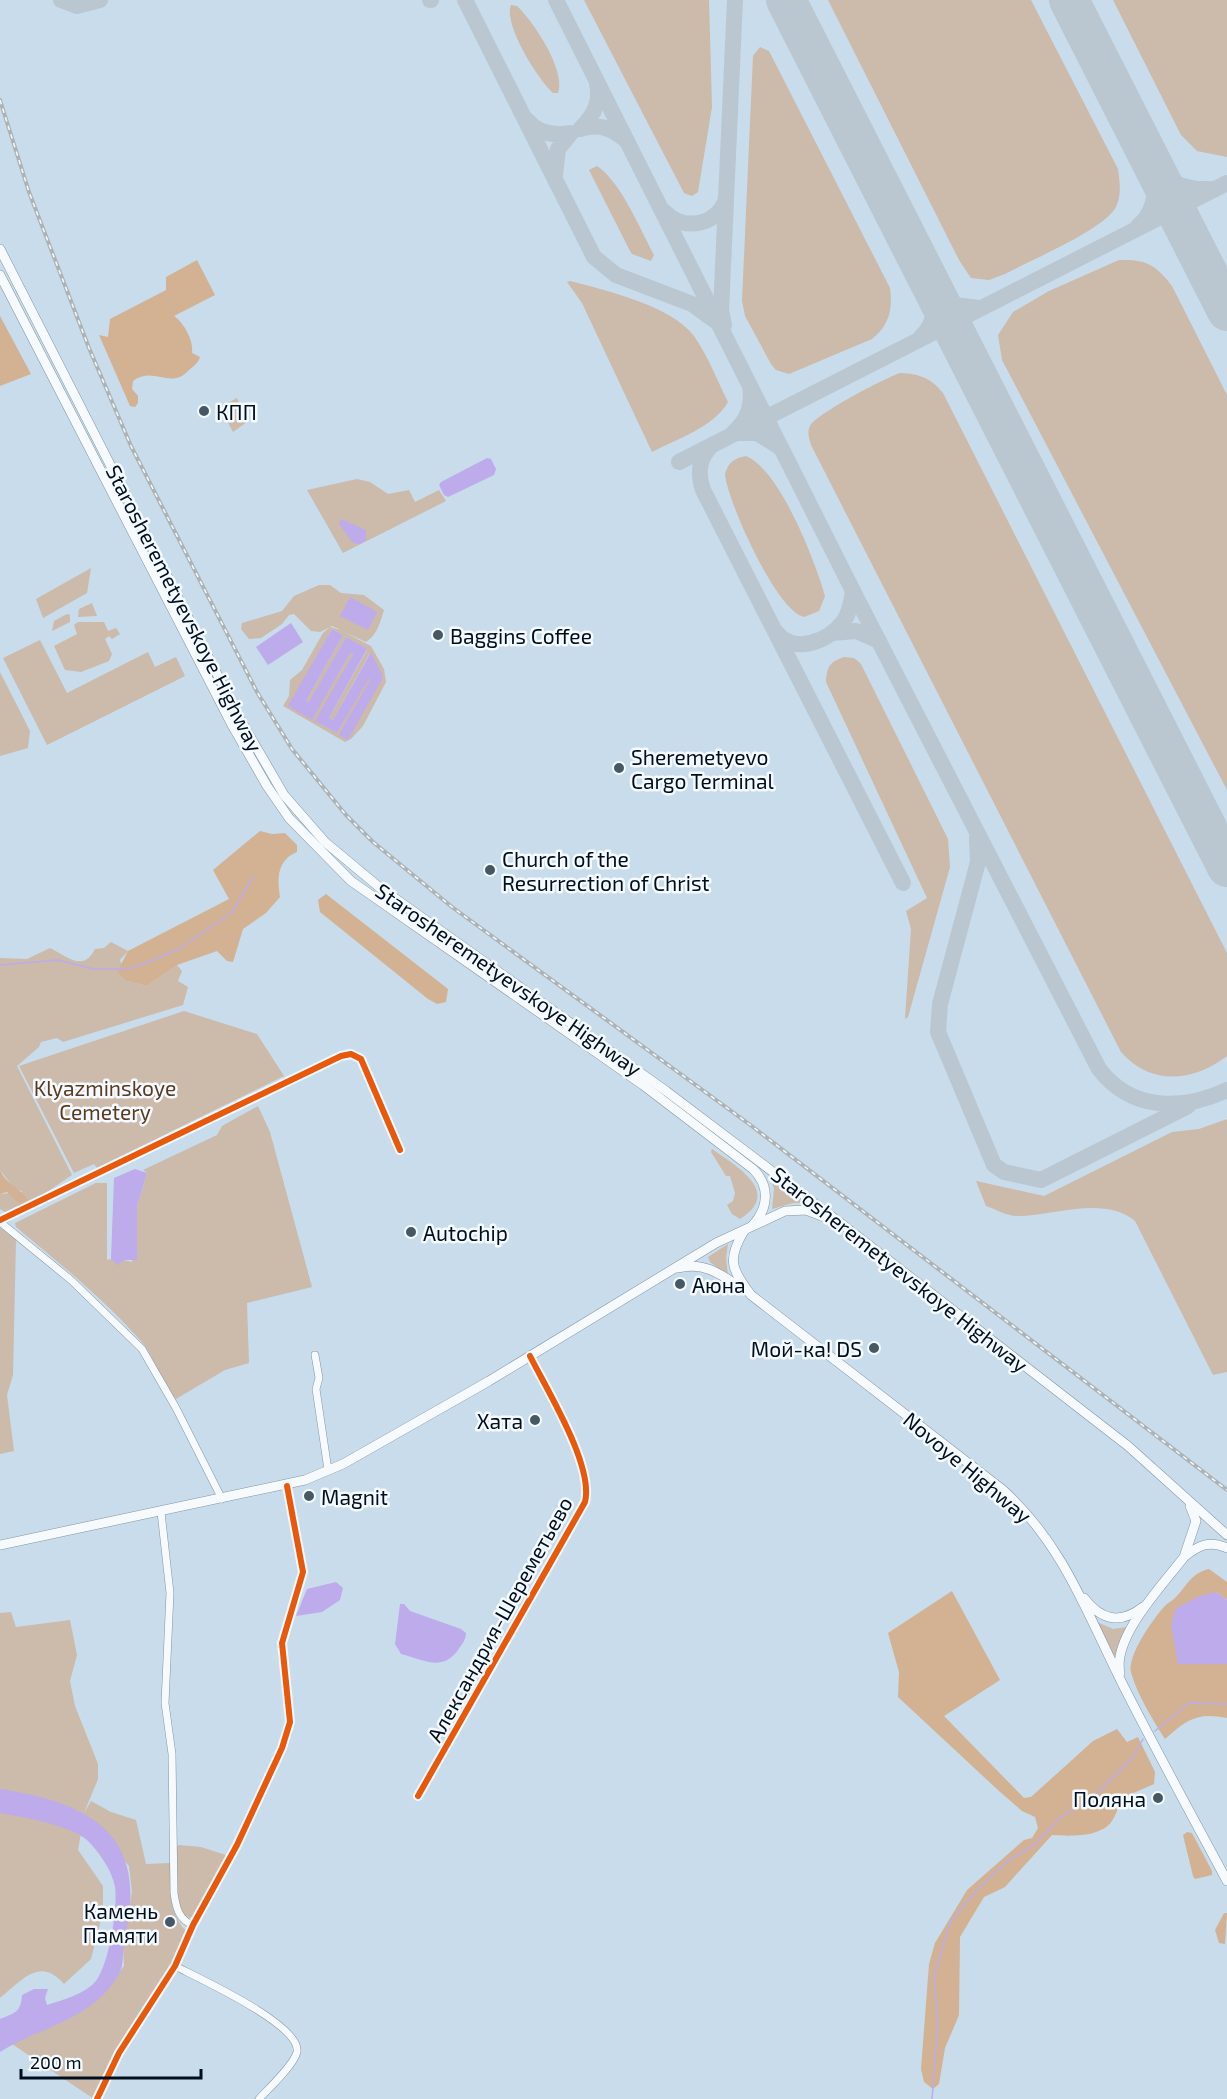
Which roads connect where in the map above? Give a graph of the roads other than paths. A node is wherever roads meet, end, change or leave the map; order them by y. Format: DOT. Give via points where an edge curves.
graph roads {
  1 [pos="0,249"];
  2 [pos="0,275"];
  3 [pos="400,1150"];
  4 [pos="0,1221"];
  5 [pos="753,1225"];
  6 [pos="843,1225"];
  7 [pos="744,1230"];
  8 [pos="672,1270"];
  9 [pos="750,1295"];
  10 [pos="315,1355"];
  11 [pos="530,1356"];
  12 [pos="328,1470"];
  13 [pos="287,1486"];
  14 [pos="1180,1492"];
  15 [pos="222,1499"];
  16 [pos="161,1512"];
  17 [pos="1227,1535"];
  18 [pos="0,1545"];
  19 [pos="1227,1548"];
  20 [pos="1184,1557"];
  21 [pos="1076,1586"];
  22 [pos="1149,1602"];
  23 [pos="1124,1687"];
  24 [pos="418,1796"];
  25 [pos="1227,1881"];
  26 [pos="193,1925"];
  27 [pos="175,1966"];
  28 [pos="97,2099"];
  29 [pos="259,2099"];
  1 -- 6 [label="main road, Starosheremetyevskoye Highway" via="240,719 272,777 297,811 325,842 379,887 666,1091"];
  2 -- 5 [label="main road, Starosheremetyevskoye Highway" via="232,725 289,818 351,881 548,1017 753,1168 763,1181 765,1202"];
  3 -- 4 [label="street" via="361,1059 351,1054"];
  4 -- 15 [label="street" via="142,1349"];
  5 -- 6 [label="main road" via="796,1209 815,1212"];
  5 -- 7 [label="main road"];
  6 -- 14 [label="main road, Starosheremetyevskoye Highway" via="1128,1446"];
  7 -- 8 [label="main road"];
  7 -- 9 [label="main road, Novoye Highway" via="734,1248 733,1265"];
  8 -- 9 [label="main road" via="703,1266"];
  8 -- 11 [label="main road"];
  9 -- 21 [label="main road, Novoye Highway" via="1017,1503 1049,1541"];
  10 -- 12 [label="street"];
  11 -- 12 [label="main road"];
  11 -- 24 [label="street, Александрия-Шереметьево" via="576,1450 588,1491 581,1512 531,1593"];
  12 -- 13 [label="main road"];
  13 -- 15 [label="main road"];
  13 -- 26 [label="street" via="303,1572 282,1643 290,1722 237,1845"];
  14 -- 17 [label="main road, Starosheremetyevskoye Highway"];
  14 -- 20 [label="main road" via="1196,1521"];
  15 -- 16 [label="main road"];
  16 -- 18 [label="main road"];
  16 -- 26 [label="street" via="170,1593 165,1703 172,1754 174,1893 178,1912"];
  19 -- 20 [label="main road" via="1209,1543 1197,1546"];
  20 -- 22 [label="main road"];
  21 -- 22 [label="main road" via="1105,1618 1122,1618"];
  21 -- 23 [label="main road, Novoye Highway"];
  22 -- 23 [label="main road" via="1121,1645 1119,1666"];
  23 -- 25 [label="main road, Novoye Highway"];
  26 -- 27 [label="street"];
  27 -- 28 [label="street" via="119,2053"];
  27 -- 29 [label="street" via="265,2014 296,2040 294,2059"];
}
